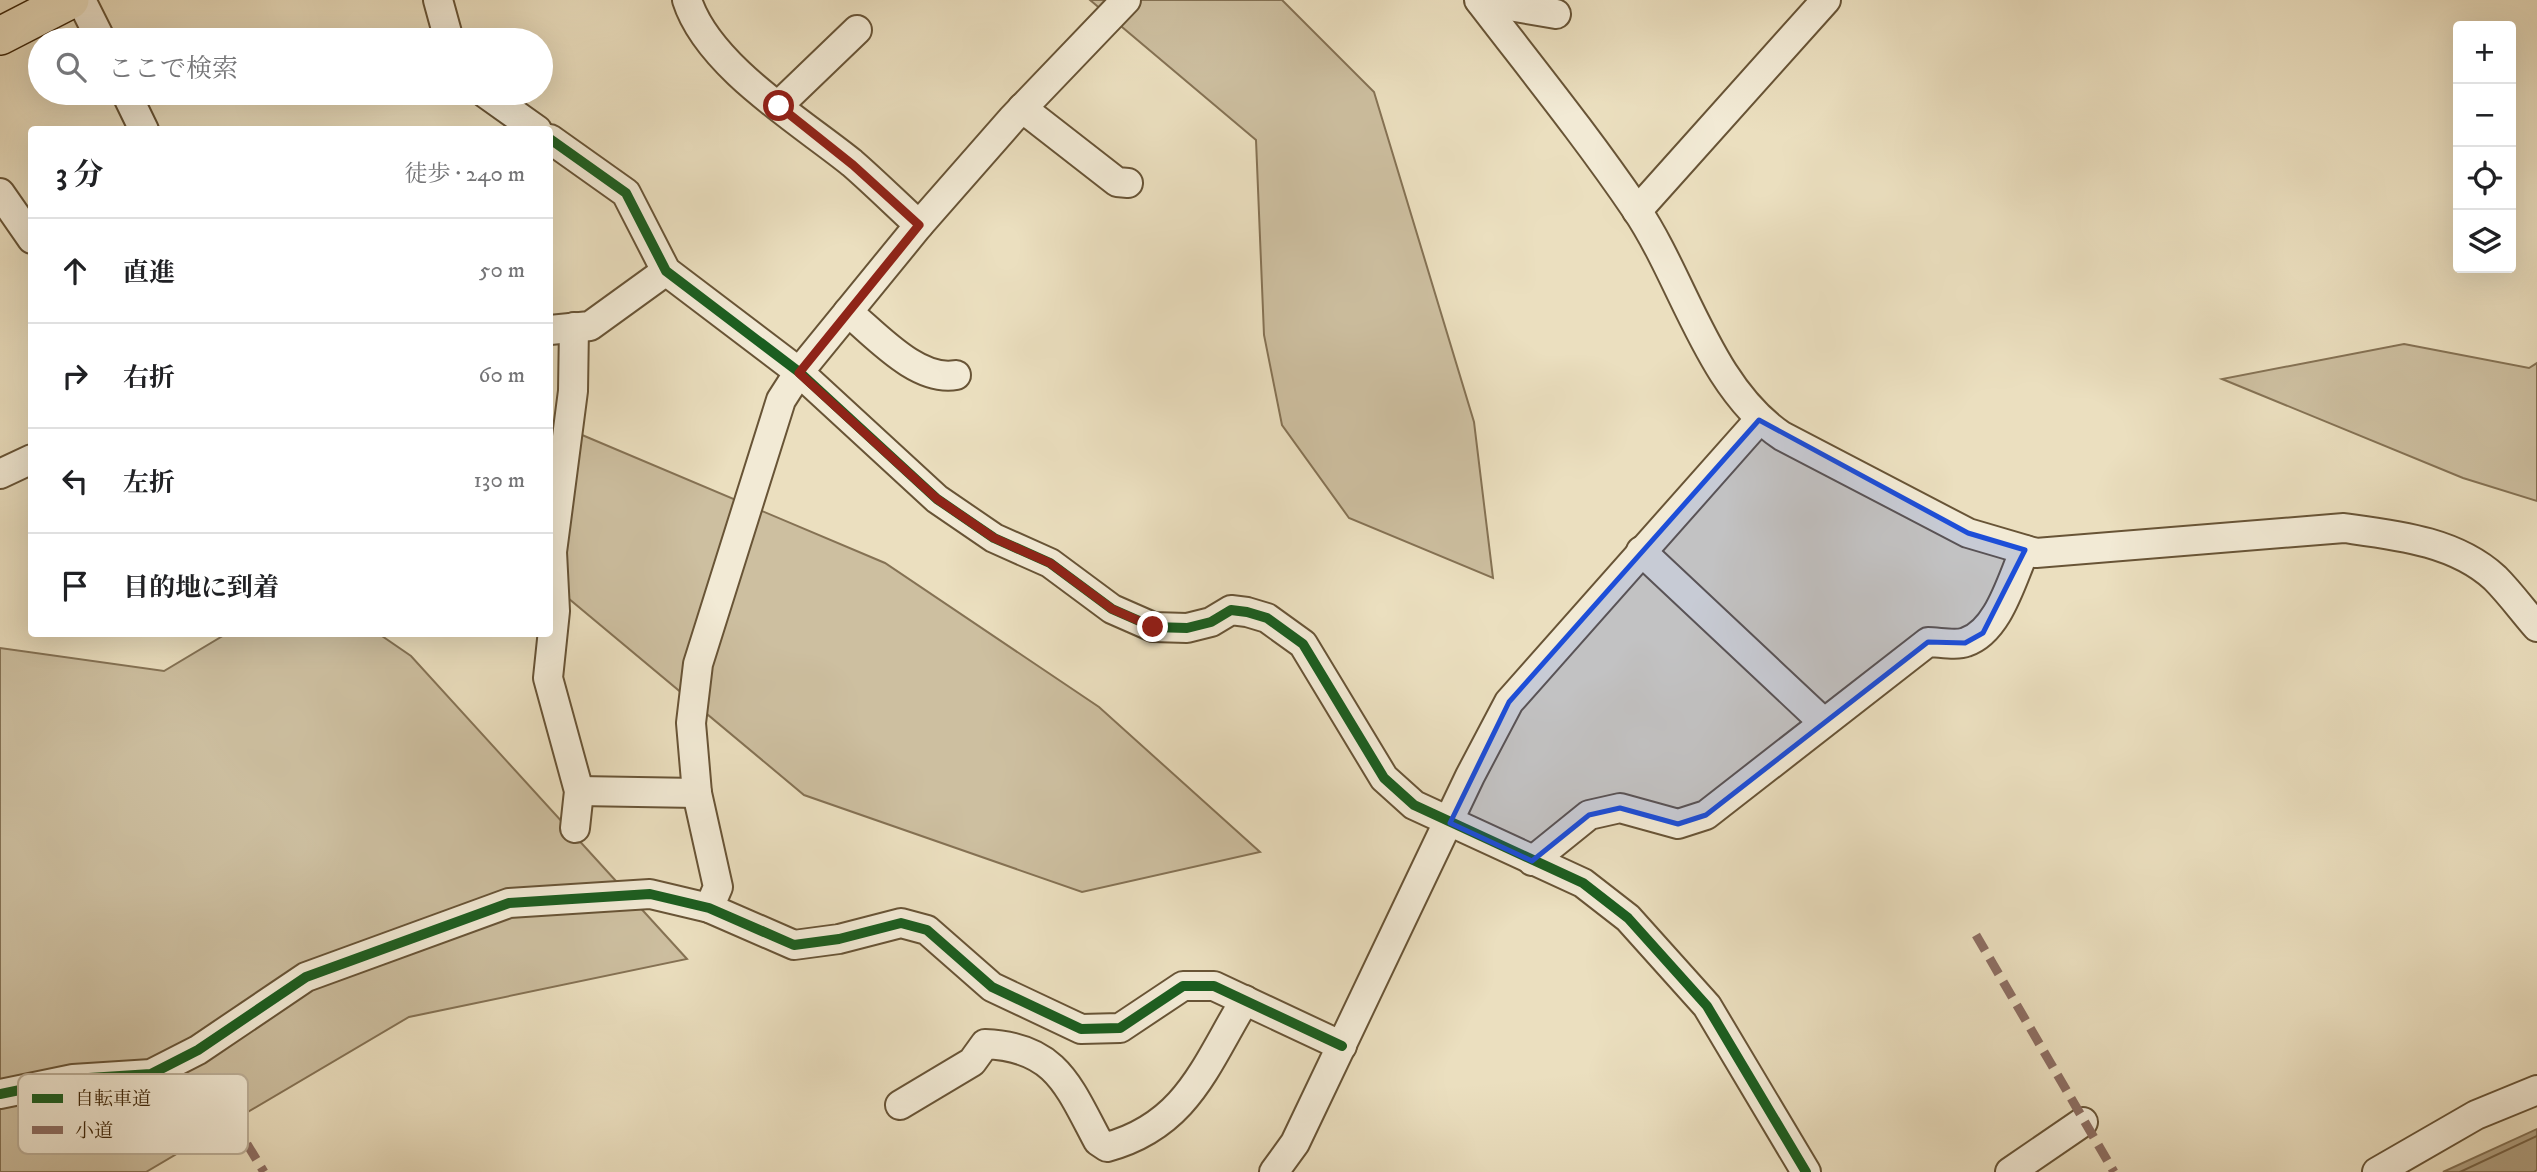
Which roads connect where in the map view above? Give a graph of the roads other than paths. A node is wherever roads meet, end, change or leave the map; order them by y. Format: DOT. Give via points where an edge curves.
graph roads {
  1 [pos="70,0"];
  2 [pos="81,0"];
  3 [pos="438,0"];
  4 [pos="687,0"];
  5 [pos="1126,0"];
  6 [pos="1826,0"];
  7 [pos="1479,1"];
  8 [pos="1556,14"];
  9 [pos="95,28"];
  10 [pos="446,28"];
  11 [pos="857,30"];
  12 [pos="0,36"];
  13 [pos="132,105"];
  14 [pos="502,105"];
  15 [pos="779,106"];
  16 [pos="1017,114"];
  17 [pos="142,126"];
  18 [pos="531,126"];
  19 [pos="553,141"];
  20 [pos="1062,165"];
  21 [pos="1128,183"];
  22 [pos="0,193"];
  23 [pos="1637,211"];
  24 [pos="919,225"];
  25 [pos="28,233"];
  26 [pos="666,271"];
  27 [pos="848,312"];
  28 [pos="562,329"];
  29 [pos="799,373"];
  30 [pos="956,375"];
  31 [pos="1759,420"];
  32 [pos="28,460"];
  33 [pos="0,474"];
  34 [pos="553,544"];
  35 [pos="2025,550"];
  36 [pos="1641,551"];
  37 [pos="553,572"];
  38 [pos="2537,627"];
  39 [pos="553,630"];
  40 [pos="552,637"];
  41 [pos="1822,721"];
  42 [pos="579,791"];
  43 [pos="697,793"];
  44 [pos="1450,823"];
  45 [pos="575,828"];
  46 [pos="1532,860"];
  47 [pos="709,908"];
  48 [pos="1245,1000"];
  49 [pos="1342,1046"];
  50 [pos="151,1074"];
  51 [pos="18,1090"];
  52 [pos="2537,1090"];
  53 [pos="0,1094"];
  54 [pos="900,1105"];
  55 [pos="2083,1122"];
  56 [pos="1274,1172"];
  57 [pos="1806,1172"];
  58 [pos="2010,1172"];
  59 [pos="2377,1172"];
  1 -- 12 [label="main road"];
  2 -- 9 [label="street"];
  3 -- 10 [label="street"];
  4 -- 15 [label="street" via="742,79"];
  5 -- 16 [label="street"];
  6 -- 23 [label="street"];
  7 -- 8 [label="street"];
  7 -- 23 [label="street"];
  11 -- 15 [label="street"];
  13 -- 17 [label="street"];
  14 -- 18 [label="street"];
  15 -- 24 [label="street"];
  16 -- 20 [label="street"];
  16 -- 21 [label="street" via="1117,182"];
  16 -- 24 [label="street"];
  19 -- 26 [label="street" via="626,193"];
  22 -- 25 [label="street"];
  23 -- 31 [label="street" via="1730,383"];
  24 -- 27 [label="street"];
  26 -- 28 [label="street" via="590,326"];
  26 -- 29 [label="street"];
  27 -- 29 [label="street"];
  27 -- 30 [label="street" via="903,357 946,377"];
  28 -- 34 [label="street" via="573,391"];
  29 -- 43 [label="street" via="781,400 698,664 691,723"];
  29 -- 44 [label="street" via="937,499 994,538 1050,563 1112,609 1153,627 1187,628 1211,622 1231,610 1267,618 1303,645 1384,778 1414,804"];
  31 -- 35 [label="street" via="1968,533"];
  31 -- 36 [label="street"];
  32 -- 33 [label="street"];
  35 -- 38 [label="street" via="2158,545 2344,528 2392,534 2444,547 2493,577"];
  35 -- 41 [label="street" via="1983,632 1965,643 1928,642"];
  36 -- 41 [label="street"];
  36 -- 44 [label="street" via="1509,702"];
  37 -- 39 [label="street"];
  40 -- 42 [label="street" via="548,678"];
  41 -- 46 [label="street" via="1706,815 1678,824 1620,808 1589,815"];
  42 -- 43 [label="street"];
  42 -- 45 [label="street"];
  43 -- 47 [label="street" via="718,887"];
  44 -- 46 [label="street"];
  44 -- 49 [label="street"];
  46 -- 57 [label="street" via="1583,883 1612,903 1707,1006"];
  47 -- 48 [label="street" via="794,945 901,923 927,930 992,988 1081,1029 1120,1028 1183,986 1214,986"];
  47 -- 50 [label="street" via="650,894 509,903 306,977 198,1050"];
  48 -- 49 [label="street"];
  48 -- 54 [label="street" via="1183,1103 1156,1128 1107,1147 1098,1141 1065,1078 1014,1045 985,1044 972,1062"];
  49 -- 56 [label="street" via="1295,1143"];
  51 -- 53 [label="street"];
  52 -- 59 [label="street" via="2476,1115"];
  55 -- 58 [label="street"];
}
